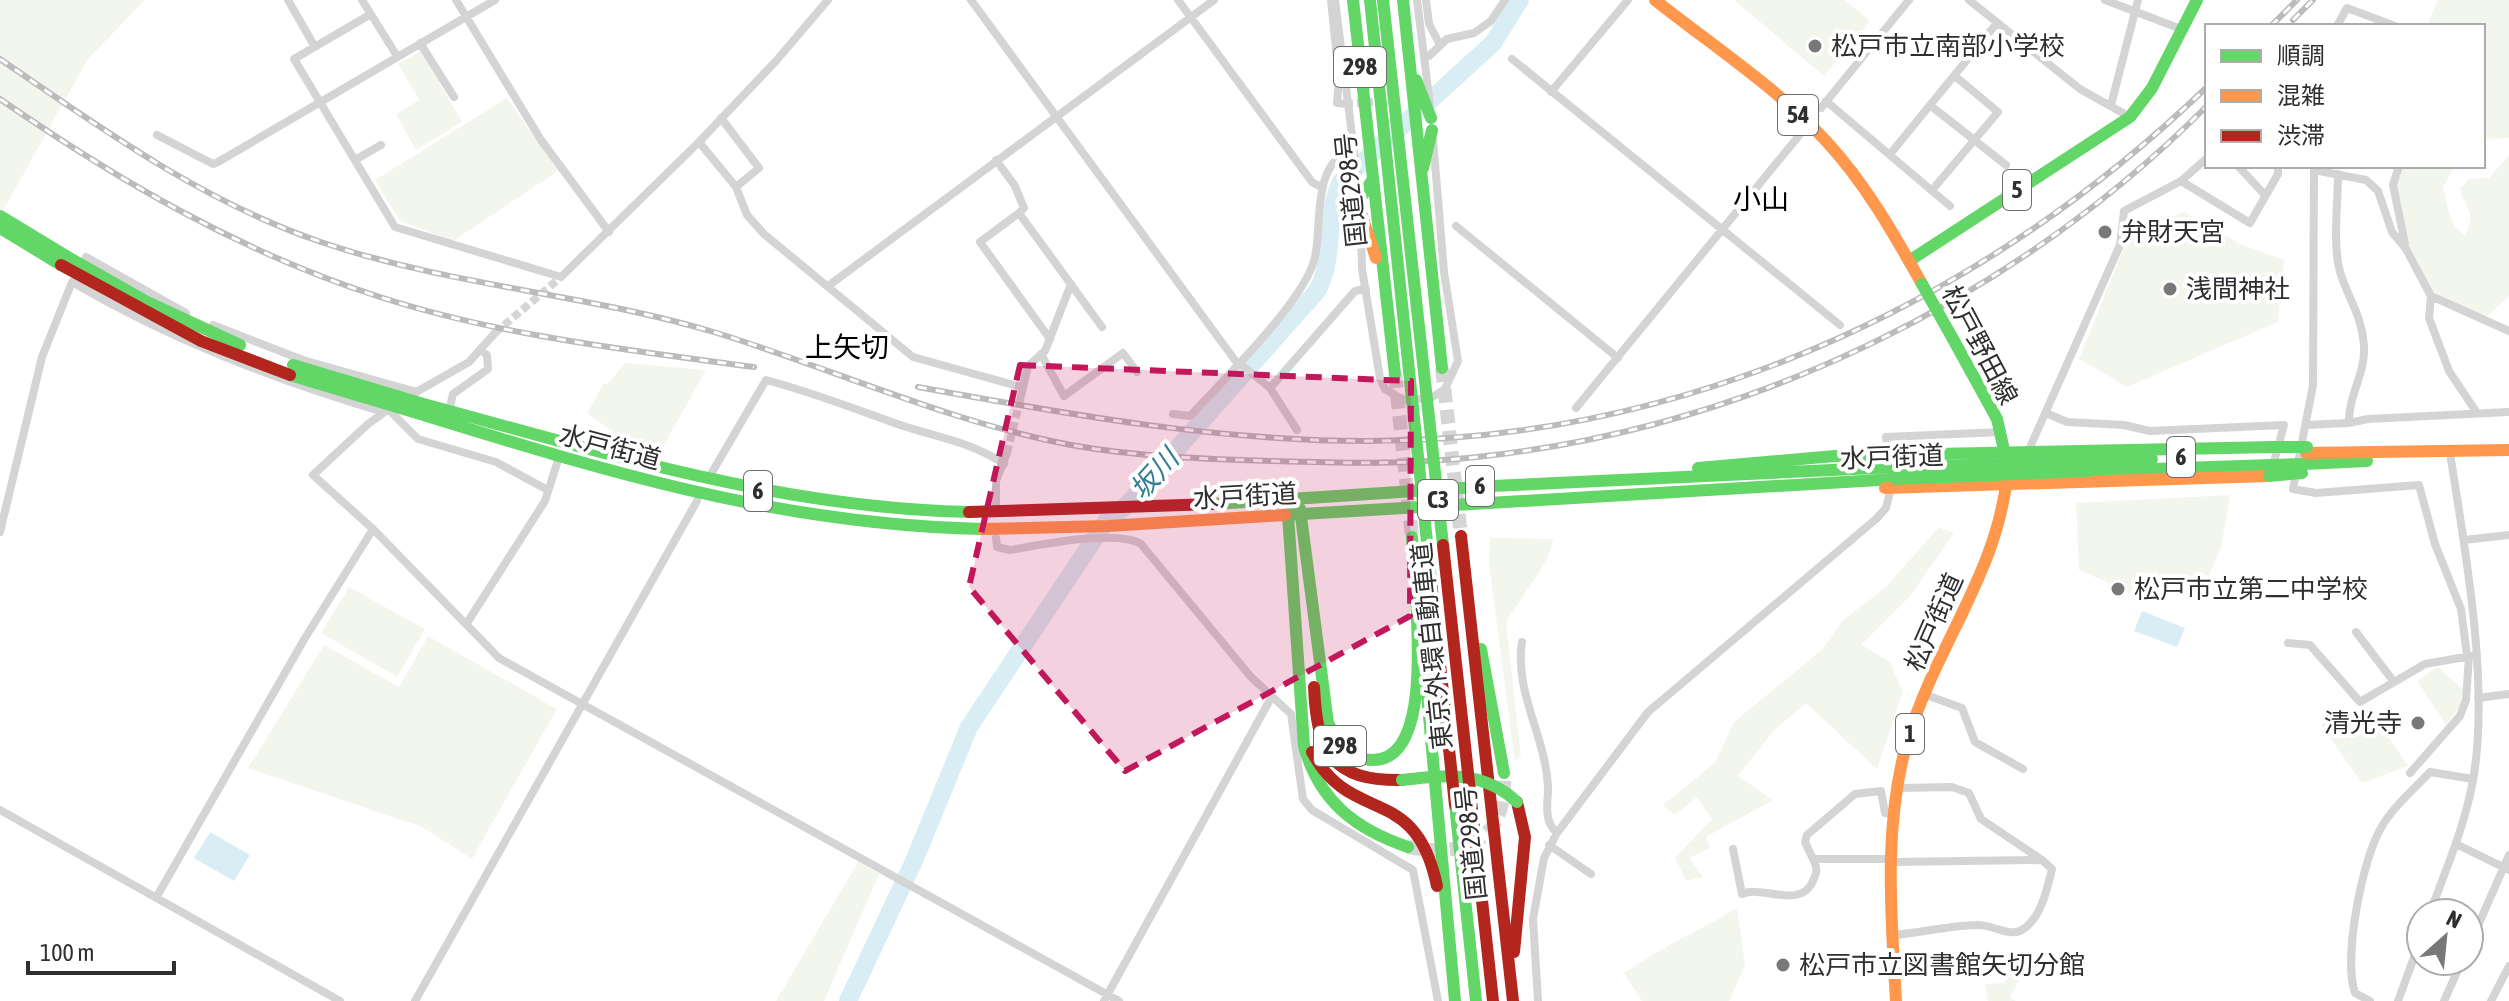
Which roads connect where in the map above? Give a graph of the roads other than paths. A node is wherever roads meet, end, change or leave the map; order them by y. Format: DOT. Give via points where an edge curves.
graph roads {
  1 [pos="288,0"];
  2 [pos="362,0"];
  3 [pos="456,0"];
  4 [pos="495,0"];
  5 [pos="828,0"];
  6 [pos="971,0"];
  7 [pos="1178,0"];
  8 [pos="1214,0"];
  9 [pos="1333,0"];
  10 [pos="1353,0"];
  11 [pos="1370,0"];
  12 [pos="1383,0"];
  13 [pos="1403,0"];
  14 [pos="1417,0"];
  15 [pos="1426,0"];
  16 [pos="1505,0"];
  17 [pos="1628,0"];
  18 [pos="1655,0"];
  19 [pos="1909,0"];
  20 [pos="1969,0"];
  21 [pos="2105,0"];
  22 [pos="2138,0"];
  23 [pos="2197,0"];
  24 [pos="2136,12"];
  25 [pos="371,14"];
  26 [pos="466,17"];
  27 [pos="1190,17"];
  28 [pos="1997,23"];
  29 [pos="2338,24"];
  30 [pos="2390,24"];
  31 [pos="2181,29"];
  32 [pos="420,43"];
  33 [pos="1439,43"];
  34 [pos="315,47"];
  35 [pos="397,56"];
  36 [pos="1429,56"];
  37 [pos="1512,59"];
  38 [pos="1408,75"];
  39 [pos="1955,76"];
  40 [pos="1421,88"];
  41 [pos="1551,92"];
  42 [pos="454,97"];
  43 [pos="319,102"];
  44 [pos="1373,102"];
  45 [pos="1345,104"];
  46 [pos="2111,105"];
  47 [pos="1931,106"];
  48 [pos="1056,116"];
  49 [pos="2130,117"];
  50 [pos="721,118"];
  51 [pos="1431,124"];
  52 [pos="157,135"];
  53 [pos="1797,138"];
  54 [pos="1973,141"];
  55 [pos="699,142"];
  56 [pos="381,145"];
  57 [pos="1355,147"];
  58 [pos="1891,153"];
  59 [pos="355,160"];
  60 [pos="996,160"];
  61 [pos="2205,160"];
  62 [pos="2006,165"];
  63 [pos="2240,168"];
  64 [pos="2278,168"];
  65 [pos="2314,168"];
  66 [pos="2399,168"];
  67 [pos="2338,174"];
  68 [pos="1422,178"];
  69 [pos="1373,179"];
  70 [pos="2181,181"];
  71 [pos="736,187"];
  72 [pos="1321,187"];
  73 [pos="1933,189"];
  74 [pos="2265,195"];
  75 [pos="1360,199"];
  76 [pos="2125,201"];
  77 [pos="1950,206"];
  78 [pos="2124,212"];
  79 [pos="1019,213"];
  80 [pos="0,216"];
  81 [pos="1456,226"];
  82 [pos="0,228"];
  83 [pos="1722,230"];
  84 [pos="609,232"];
  85 [pos="33,242"];
  86 [pos="2406,249"];
  87 [pos="86,257"];
  88 [pos="1909,261"];
  89 [pos="1382,269"];
  90 [pos="1071,284"];
  91 [pos="828,286"];
  92 [pos="1366,289"];
  93 [pos="2431,296"];
  94 [pos="1840,325"];
  95 [pos="1102,327"];
  96 [pos="2509,331"];
  97 [pos="495,333"];
  98 [pos="1050,339"];
  99 [pos="481,350"];
  100 [pos="1041,354"];
  101 [pos="1618,358"];
  102 [pos="1238,363"];
  103 [pos="1442,368"];
  104 [pos="1137,372"];
  105 [pos="1395,374"];
  106 [pos="1270,388"];
  107 [pos="418,403"];
  108 [pos="1576,408"];
  109 [pos="386,410"];
  110 [pos="449,411"];
  111 [pos="2509,412"];
  112 [pos="2046,413"];
  113 [pos="2477,413"];
  114 [pos="1173,414"];
  115 [pos="2349,423"];
  116 [pos="2306,425"];
  117 [pos="1297,430"];
  118 [pos="2001,432"];
  119 [pos="2509,450"];
  120 [pos="1888,451"];
  121 [pos="2006,452"];
  122 [pos="2028,452"];
  123 [pos="1007,453"];
  124 [pos="2450,453"];
  125 [pos="559,457"];
  126 [pos="2339,457"];
  127 [pos="2305,459"];
  128 [pos="2273,460"];
  129 [pos="1004,464"];
  130 [pos="1896,473"];
  131 [pos="711,474"];
  132 [pos="1667,476"];
  133 [pos="2007,485"];
  134 [pos="1689,487"];
  135 [pos="544,488"];
  136 [pos="1890,492"];
  137 [pos="1294,499"];
  138 [pos="697,501"];
  139 [pos="996,506"];
  140 [pos="1288,515"];
  141 [pos="1303,515"];
  142 [pos="373,529"];
  143 [pos="0,532"];
  144 [pos="1461,536"];
  145 [pos="2509,536"];
  146 [pos="1412,537"];
  147 [pos="996,538"];
  148 [pos="2464,540"];
  149 [pos="1466,570"];
  150 [pos="1416,583"];
  151 [pos="467,623"];
  152 [pos="1314,627"];
  153 [pos="2356,632"];
  154 [pos="1522,642"];
  155 [pos="2288,643"];
  156 [pos="2470,656"];
  157 [pos="2394,682"];
  158 [pos="2509,694"];
  159 [pos="1926,695"];
  160 [pos="1271,698"];
  161 [pos="2478,698"];
  162 [pos="583,704"];
  163 [pos="1305,733"];
  164 [pos="2023,769"];
  165 [pos="1504,773"];
  166 [pos="2410,773"];
  167 [pos="2473,779"];
  168 [pos="1900,788"];
  169 [pos="0,810"];
  170 [pos="1895,815"];
  171 [pos="1557,833"];
  172 [pos="2456,844"];
  173 [pos="1549,845"];
  174 [pos="1408,847"];
  175 [pos="1733,849"];
  176 [pos="2509,855"];
  177 [pos="1813,859"];
  178 [pos="1891,860"];
  179 [pos="2042,860"];
  180 [pos="2506,869"];
  181 [pos="1591,874"];
  182 [pos="2436,897"];
  183 [pos="156,898"];
  184 [pos="1444,910"];
  185 [pos="2485,913"];
  186 [pos="1893,935"];
  187 [pos="2509,966"];
  188 [pos="2407,977"];
  189 [pos="2455,977"];
  190 [pos="1106,998"];
  191 [pos="340,1001"];
  192 [pos="415,1001"];
  193 [pos="1119,1001"];
  194 [pos="1438,1001"];
  195 [pos="1454,1001"];
  196 [pos="1476,1001"];
  197 [pos="1493,1001"];
  198 [pos="1516,1001"];
  199 [pos="1538,1001"];
  200 [pos="1896,1001"];
  201 [pos="2370,1001"];
  202 [pos="2398,1001"];
  203 [pos="2444,1001"];
  204 [pos="2491,1001"];
  1 -- 34 [label="street"];
  2 -- 25 [label="street"];
  3 -- 26 [label="street"];
  4 -- 26 [label="street"];
  5 -- 50 [label="street"];
  6 -- 48 [label="street"];
  7 -- 27 [label="street"];
  8 -- 27 [label="street"];
  9 -- 45 [label="street" via="1336,99"];
  9 -- 57 [label="street"];
  10 -- 69 [label="main road, 国道298号 / 298"];
  11 -- 196 [label="main road, 東京外環自動車道 / C3, bridge"];
  12 -- 197 [label="main road, 東京外環自動車道 / C3, bridge"];
  13 -- 38 [label="main road, 298"];
  14 -- 40 [label="street"];
  15 -- 33 [label="street" via="1429,24"];
  16 -- 33 [label="street" via="1498,14 1474,33"];
  17 -- 41 [label="street"];
  18 -- 88 [label="main road, 54" via="1823,138 1860,183"];
  19 -- 58 [label="street" via="1824,105"];
  20 -- 28 [label="street"];
  21 -- 24 [label="street"];
  22 -- 24 [label="street"];
  23 -- 31 [label="main road, 5"];
  24 -- 31 [label="street"];
  24 -- 46 [label="street"];
  25 -- 34 [label="street"];
  25 -- 35 [label="street"];
  26 -- 32 [label="street"];
  26 -- 84 [label="street" via="541,140"];
  27 -- 48 [label="street"];
  27 -- 72 [label="street" via="1312,182"];
  28 -- 39 [label="street"];
  28 -- 46 [label="street" via="2080,89"];
  29 -- 30 [label="street" via="2347,8"];
  31 -- 49 [label="main road, 5" via="2152,88"];
  32 -- 35 [label="street"];
  32 -- 42 [label="street"];
  33 -- 36 [label="street"];
  34 -- 43 [label="street" via="294,59"];
  35 -- 43 [label="street"];
  37 -- 41 [label="street"];
  38 -- 40 [label="main road"];
  38 -- 44 [label="street"];
  39 -- 47 [label="street"];
  39 -- 54 [label="street" via="1998,112"];
  40 -- 51 [label="main road"];
  40 -- 68 [label="main road, 298" via="1417,141"];
  41 -- 83 [label="street"];
  43 -- 52 [label="street" via="213,164"];
  43 -- 59 [label="street"];
  46 -- 49 [label="street"];
  47 -- 54 [label="street"];
  47 -- 58 [label="street"];
  48 -- 60 [label="street"];
  48 -- 102 [label="street"];
  49 -- 88 [label="main road, 5"];
  50 -- 55 [label="street"];
  50 -- 71 [label="street" via="759,168"];
  51 -- 68 [label="main road"];
  51 -- 92 [label="street" via="1444,272 1457,347 1455,371 1445,389 1416,401 1385,389"];
  53 -- 83 [label="street"];
  54 -- 62 [label="street"];
  54 -- 73 [label="street"];
  55 -- 71 [label="street"];
  55 -- 84 [label="street"];
  56 -- 59 [label="street"];
  57 -- 72 [label="street" via="1345,152"];
  57 -- 75 [label="street"];
  58 -- 73 [label="street"];
  59 -- 84 [label="street" via="395,227 561,277"];
  60 -- 79 [label="street" via="1015,186 1024,208"];
  60 -- 91 [label="street"];
  61 -- 70 [label="street"];
  63 -- 74 [label="street"];
  64 -- 74 [label="street"];
  65 -- 67 [label="street"];
  65 -- 116 [label="street" via="2313,385"];
  66 -- 86 [label="street" via="2394,194"];
  67 -- 86 [label="street" via="2366,180 2378,191 2392,232"];
  67 -- 115 [label="street" via="2339,268 2358,310 2364,348 2348,402"];
  68 -- 103 [label="main road, 298"];
  69 -- 75 [label="main road"];
  69 -- 89 [label="main road, 国道298号 / 298"];
  70 -- 74 [label="street" via="2250,223"];
  70 -- 78 [label="street"];
  71 -- 91 [label="street" via="747,215 764,234"];
  72 -- 102 [label="street" via="1315,257 1306,278"];
  73 -- 77 [label="street"];
  75 -- 89 [label="main road" via="1370,247"];
  75 -- 92 [label="street"];
  76 -- 78 [label="street"];
  78 -- 112 [label="street" via="2120,245"];
  79 -- 90 [label="street"];
  79 -- 98 [label="street" via="980,242"];
  80 -- 85 [label="main road, 水戸街道 / 6"];
  81 -- 101 [label="street"];
  82 -- 85 [label="main road, 水戸街道 / 6"];
  83 -- 94 [label="street"];
  83 -- 101 [label="street"];
  85 -- 107 [label="main road, 水戸街道 / 6, bridge" via="140,311 204,342 267,366"];
  86 -- 93 [label="street"];
  87 -- 107 [label="street" via="226,331"];
  88 -- 118 [label="main road, 松戸野田線, bridge"];
  89 -- 105 [label="main road, 国道298号 / 298"];
  90 -- 95 [label="street"];
  90 -- 98 [label="street"];
  91 -- 100 [label="street" via="913,357 1021,391 1028,366"];
  92 -- 106 [label="street" via="1355,291"];
  93 -- 96 [label="street"];
  93 -- 113 [label="street" via="2429,318 2449,371"];
  97 -- 99 [label="street"];
  98 -- 100 [label="street"];
  99 -- 107 [label="street"];
  99 -- 110 [label="street" via="488,369 453,394"];
  100 -- 104 [label="street" via="1064,396 1123,353"];
  101 -- 108 [label="street"];
  102 -- 106 [label="street"];
  102 -- 114 [label="street" via="1190,416"];
  106 -- 117 [label="street"];
  107 -- 109 [label="street"];
  107 -- 110 [label="main road, 水戸街道 / 6"];
  107 -- 125 [label="main road, 水戸街道 / 6"];
  109 -- 135 [label="street" via="418,439 496,462"];
  109 -- 142 [label="street" via="313,475"];
  109 -- 143 [label="street" via="235,364 168,335 72,282 42,357"];
  110 -- 137 [label="main road, 水戸街道 / 6" via="704,479 777,494 916,510 1005,514"];
  111 -- 113 [label="street"];
  112 -- 122 [label="street"];
  112 -- 128 [label="street" via="2067,422 2150,431 2284,425"];
  113 -- 115 [label="street"];
  115 -- 116 [label="street"];
  116 -- 156 [label="street" via="2293,489 2419,485 2461,609"];
  118 -- 120 [label="street" via="1886,437"];
  118 -- 121 [label="main road, 松戸野田線"];
  119 -- 124 [label="main road, 水戸街道 / 6"];
  121 -- 122 [label="main road"];
  121 -- 132 [label="main road" via="1726,463"];
  121 -- 133 [label="main road, 松戸街道 / 1"];
  122 -- 128 [label="main road"];
  122 -- 133 [label="street"];
  123 -- 129 [label="street"];
  124 -- 126 [label="main road, 水戸街道 / 6" via="2419,459"];
  124 -- 148 [label="street"];
  125 -- 140 [label="main road, 水戸街道 / 6" via="702,495 831,519 911,526 1093,527"];
  125 -- 151 [label="street" via="545,501"];
  126 -- 127 [label="main road"];
  126 -- 127 [label="main road, 水戸街道 / 6"];
  127 -- 128 [label="main road, bridge"];
  127 -- 128 [label="main road, 水戸街道 / 6"];
  128 -- 130 [label="main road, 水戸街道 / 6, bridge"];
  128 -- 133 [label="main road"];
  129 -- 131 [label="street" via="981,449 766,380"];
  129 -- 139 [label="street" via="996,481"];
  130 -- 132 [label="main road, 水戸街道 / 6"];
  130 -- 134 [label="main road, 水戸街道 / 6"];
  132 -- 137 [label="main road, 水戸街道 / 6"];
  133 -- 134 [label="main road" via="1723,494"];
  133 -- 159 [label="main road, 松戸街道 / 1" via="1998,529"];
  134 -- 141 [label="main road, 水戸街道 / 6"];
  136 -- 171 [label="street" via="1876,519 1648,712"];
  137 -- 140 [label="main road, 298"];
  137 -- 141 [label="main road, 298"];
  138 -- 162 [label="street"];
  140 -- 141 [label="main road, 水戸街道 / 6"];
  140 -- 163 [label="main road, 298"];
  141 -- 152 [label="main road, 298"];
  142 -- 151 [label="street"];
  142 -- 183 [label="street"];
  144 -- 149 [label="main road, 国道298号 / 298"];
  145 -- 148 [label="street"];
  146 -- 150 [label="main road, 国道298号 / 298"];
  147 -- 160 [label="street" via="997,547 1010,550 1133,539"];
  148 -- 156 [label="street"];
  149 -- 165 [label="main road, 298"];
  149 -- 198 [label="main road, 国道298号 / 298" via="1500,906"];
  150 -- 152 [label="main road, 298" via="1414,712 1402,745 1384,759 1352,756 1331,732"];
  150 -- 184 [label="main road, 国道298号 / 298"];
  151 -- 162 [label="street" via="499,658"];
  152 -- 198 [label="main road, 298, bridge" via="1315,723 1326,754 1341,770 1361,779 1474,775 1498,785 1517,802 1525,837 1516,903"];
  153 -- 157 [label="street"];
  154 -- 171 [label="street" via="1520,672 1545,764 1547,817"];
  155 -- 157 [label="street" via="2310,645 2360,702"];
  156 -- 157 [label="street" via="2425,664"];
  156 -- 161 [label="street"];
  156 -- 166 [label="street" via="2460,716"];
  158 -- 161 [label="street"];
  159 -- 164 [label="street" via="1962,708 1975,742"];
  159 -- 168 [label="main road, 松戸街道 / 1" via="1908,741"];
  160 -- 190 [label="street"];
  160 -- 194 [label="street" via="1291,714 1301,792 1312,810 1413,870"];
  161 -- 167 [label="street"];
  162 -- 190 [label="street"];
  162 -- 192 [label="street"];
  163 -- 174 [label="main road, 298" via="1310,772 1324,797 1362,828"];
  163 -- 184 [label="main road, 298" via="1317,764 1335,787 1396,814 1419,834"];
  167 -- 172 [label="street"];
  167 -- 201 [label="street" via="2430,772 2381,827 2369,859 2350,966 2355,993"];
  168 -- 170 [label="main road, 松戸街道 / 1"];
  168 -- 179 [label="street" via="1952,787 1969,793 1981,819"];
  169 -- 183 [label="street"];
  170 -- 177 [label="street" via="1885,813 1881,791 1855,794 1807,835"];
  170 -- 178 [label="main road, 松戸街道 / 1"];
  171 -- 173 [label="street"];
  172 -- 180 [label="street"];
  172 -- 182 [label="street"];
  173 -- 181 [label="street"];
  173 -- 199 [label="street" via="1533,919"];
  175 -- 177 [label="street" via="1742,894 1799,894 1816,876"];
  176 -- 180 [label="street"];
  177 -- 178 [label="street"];
  178 -- 179 [label="street"];
  178 -- 186 [label="main road, 松戸街道 / 1"];
  179 -- 186 [label="street" via="2052,869 2045,895 2022,930 1978,925"];
  180 -- 185 [label="street"];
  183 -- 191 [label="street"];
  184 -- 195 [label="main road, 298"];
  186 -- 200 [label="main road, 松戸街道 / 1"];
  187 -- 204 [label="street"];
  188 -- 202 [label="street"];
  189 -- 203 [label="street"];
  190 -- 193 [label="street"];
}
